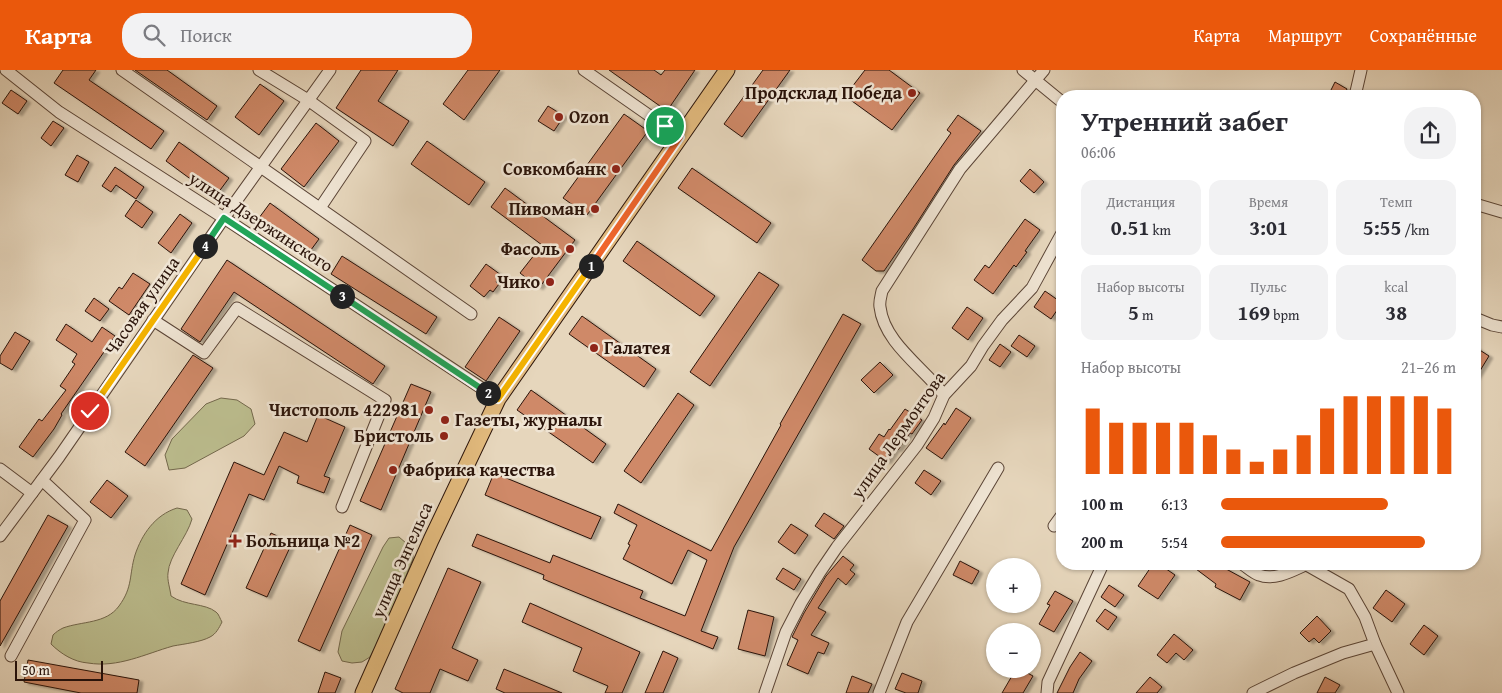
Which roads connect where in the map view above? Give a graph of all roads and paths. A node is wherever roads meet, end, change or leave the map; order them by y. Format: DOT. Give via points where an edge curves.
graph roads {
  1 [pos="6,70"];
  2 [pos="122,70"];
  3 [pos="259,70"];
  4 [pos="330,70"];
  5 [pos="584,70"];
  6 [pos="727,70"];
  7 [pos="1022,70"];
  8 [pos="1044,70"];
  9 [pos="1361,70"];
  10 [pos="1036,80"];
  11 [pos="1356,90"];
  12 [pos="1056,97"];
  13 [pos="308,100"];
  14 [pos="680,137"];
  15 [pos="260,167"];
  16 [pos="1481,206"];
  17 [pos="320,208"];
  18 [pos="1502,212"];
  19 [pos="224,218"];
  20 [pos="1056,244"];
  21 [pos="471,314"];
  22 [pos="153,320"];
  23 [pos="1481,320"];
  24 [pos="1502,327"];
  25 [pos="944,395"];
  26 [pos="498,399"];
  27 [pos="0,468"];
  28 [pos="998,468"];
  29 [pos="42,480"];
  30 [pos="32,493"];
  31 [pos="342,507"];
  32 [pos="1056,523"];
  33 [pos="1054,526"];
  34 [pos="0,536"];
  35 [pos="1100,570"];
  36 [pos="1251,570"];
  37 [pos="1294,570"];
  38 [pos="1316,570"];
  39 [pos="1376,644"];
  40 [pos="11,656"];
  41 [pos="363,693"];
  42 [pos="765,693"];
  43 [pos="879,693"];
  44 [pos="1047,693"];
  45 [pos="1254,693"];
  46 [pos="1398,693"];
  1 -- 19 [label="street, улица Дзержинского" via="58,112"];
  2 -- 15 [label="street"];
  3 -- 13 [label="street"];
  4 -- 13 [label="street, Часовая улица"];
  5 -- 14 [label="street"];
  6 -- 14 [label="main road, улица Энгельса"];
  7 -- 10 [label="street"];
  8 -- 10 [label="street"];
  9 -- 11 [label="street"];
  10 -- 12 [label="street"];
  10 -- 25 [label="street" via="960,169 882,291 879,304 889,332"];
  13 -- 15 [label="street, Часовая улица"];
  13 -- 17 [label="street" via="365,141"];
  14 -- 26 [label="main road, улица Энгельса"];
  15 -- 17 [label="street"];
  15 -- 19 [label="street, Часовая улица"];
  16 -- 18 [label="street"];
  17 -- 21 [label="street"];
  19 -- 22 [label="street, Часовая улица"];
  19 -- 26 [label="street, улица Дзержинского"];
  20 -- 25 [label="street, улица Лермонтова" via="1032,288 1002,320 971,366"];
  22 -- 29 [label="street, Часовая улица"];
  22 -- 31 [label="street" via="204,353 237,308 385,400"];
  23 -- 24 [label="street"];
  25 -- 42 [label="street, улица Лермонтова" via="917,444 837,547 801,603 786,632"];
  26 -- 41 [label="main road, улица Энгельса"];
  27 -- 30 [label="street"];
  28 -- 43 [label="street" via="907,622"];
  29 -- 30 [label="street, Часовая улица"];
  29 -- 40 [label="street" via="85,520"];
  30 -- 34 [label="street, Часовая улица"];
  32 -- 33 [label="street"];
  35 -- 44 [label="street" via="1048,682"];
  36 -- 37 [label="street" via="1273,577"];
  38 -- 39 [label="street" via="1350,589"];
  39 -- 45 [label="street" via="1343,653"];
  39 -- 46 [label="street"];
}
